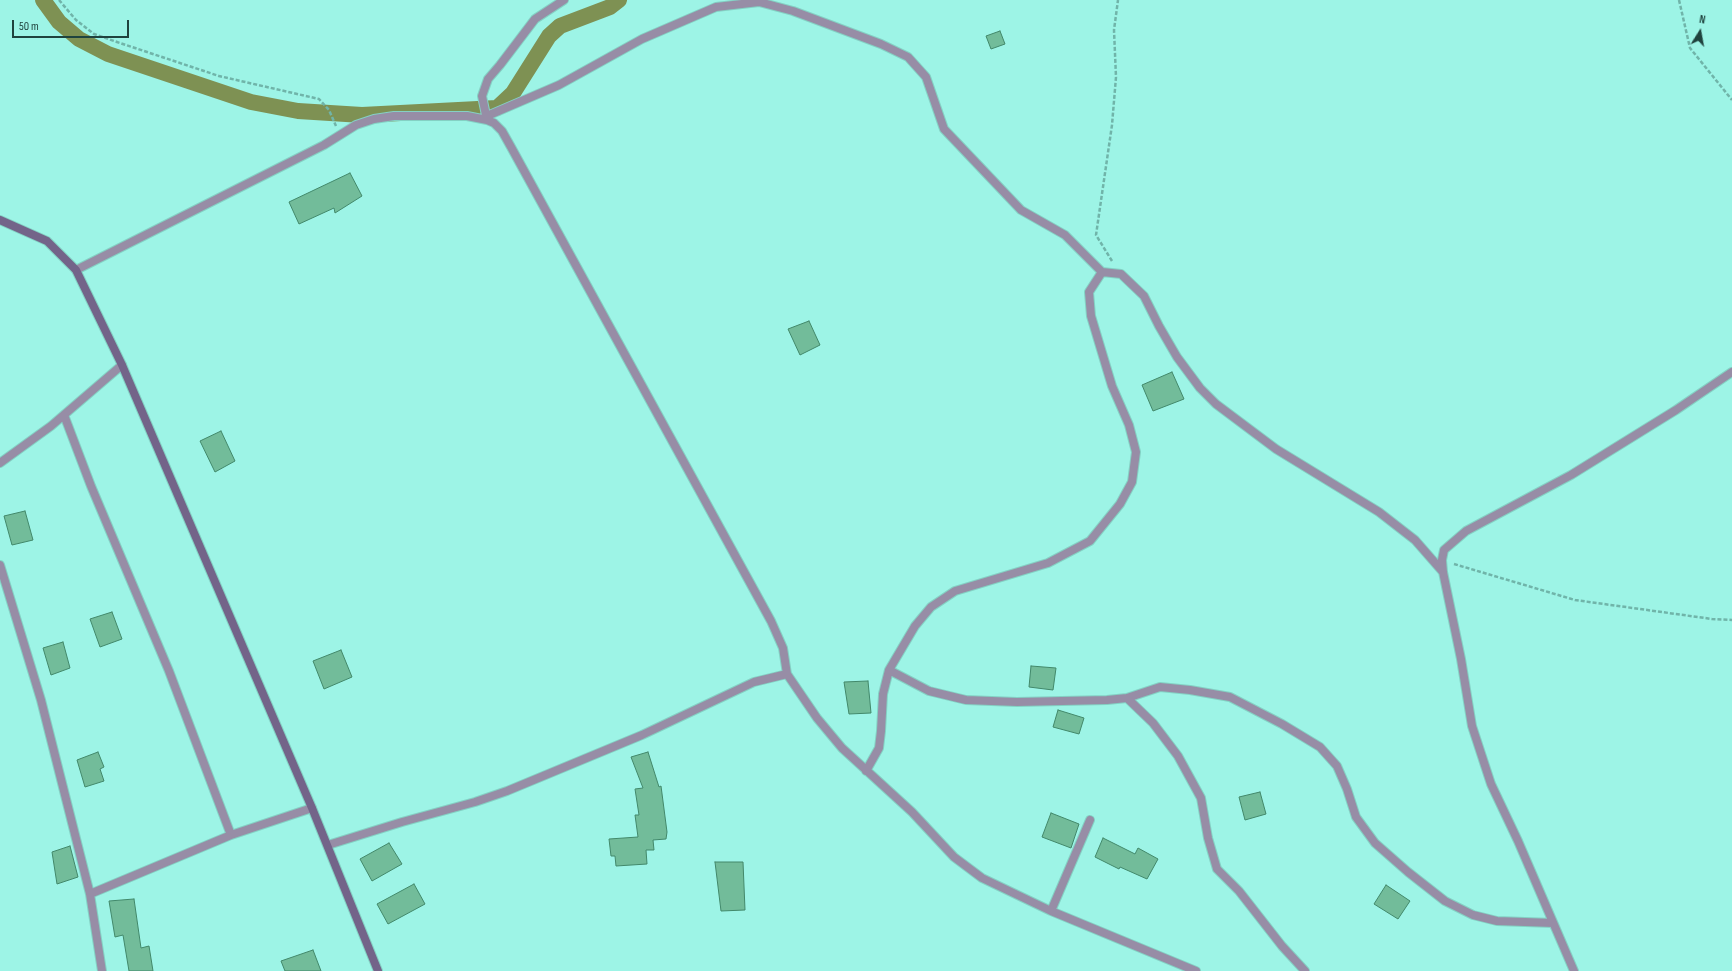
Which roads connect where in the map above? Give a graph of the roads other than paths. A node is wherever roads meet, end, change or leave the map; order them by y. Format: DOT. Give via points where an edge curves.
graph roads {
  1 [pos="564,0"];
  2 [pos="486,116"];
  3 [pos="0,220"];
  4 [pos="76,270"];
  5 [pos="1102,272"];
  6 [pos="122,365"];
  7 [pos="1732,372"];
  8 [pos="64,415"];
  9 [pos="0,463"];
  10 [pos="0,565"];
  11 [pos="1444,572"];
  12 [pos="889,670"];
  13 [pos="787,674"];
  14 [pos="1128,698"];
  15 [pos="866,771"];
  16 [pos="312,808"];
  17 [pos="1090,820"];
  18 [pos="231,835"];
  19 [pos="328,845"];
  20 [pos="90,894"];
  21 [pos="1051,911"];
  22 [pos="1553,923"];
  23 [pos="102,971"];
  24 [pos="378,971"];
  25 [pos="1196,971"];
  26 [pos="1305,971"];
  27 [pos="1574,971"];
  1 -- 2 [label="street" via="535,19 488,78 482,96"];
  2 -- 4 [label="street" via="394,116 356,125 324,145"];
  2 -- 5 [label="street" via="559,85 642,39 716,7 759,2 800,14 881,44 908,57 926,77 944,129 1021,210 1065,235"];
  2 -- 13 [label="street" via="497,126 511,147 771,621 783,648"];
  3 -- 4 [label="main road" via="47,241"];
  4 -- 6 [label="main road"];
  5 -- 11 [label="street" via="1121,274 1144,296 1177,357 1200,388 1216,404 1276,449 1379,512 1415,540"];
  5 -- 12 [label="street" via="1089,292 1091,316 1112,386 1129,425 1136,452 1132,482 1090,541 1048,563 955,590 931,607 915,626"];
  6 -- 8 [label="street"];
  6 -- 16 [label="main road"];
  7 -- 11 [label="street" via="1571,475 1466,531 1444,550"];
  8 -- 9 [label="street"];
  8 -- 18 [label="street" via="125,570 169,671"];
  10 -- 20 [label="street" via="41,700"];
  11 -- 22 [label="street" via="1472,726 1492,784"];
  12 -- 14 [label="street" via="929,691 966,700 1017,702"];
  12 -- 15 [label="street" via="883,694 879,748"];
  13 -- 15 [label="street" via="817,718 842,748"];
  13 -- 19 [label="street" via="754,682 642,735 507,791"];
  14 -- 22 [label="street" via="1160,687 1190,690 1230,698 1282,724 1320,747 1337,766 1356,817 1375,843 1445,901 1473,916 1497,921"];
  14 -- 26 [label="street" via="1153,723 1178,756 1201,798 1217,869"];
  15 -- 21 [label="street" via="912,812 954,857 982,878"];
  16 -- 18 [label="street"];
  16 -- 19 [label="main road"];
  17 -- 21 [label="street"];
  18 -- 20 [label="street"];
  19 -- 24 [label="main road"];
  20 -- 23 [label="street"];
  21 -- 25 [label="street"];
  22 -- 27 [label="street"];
}
